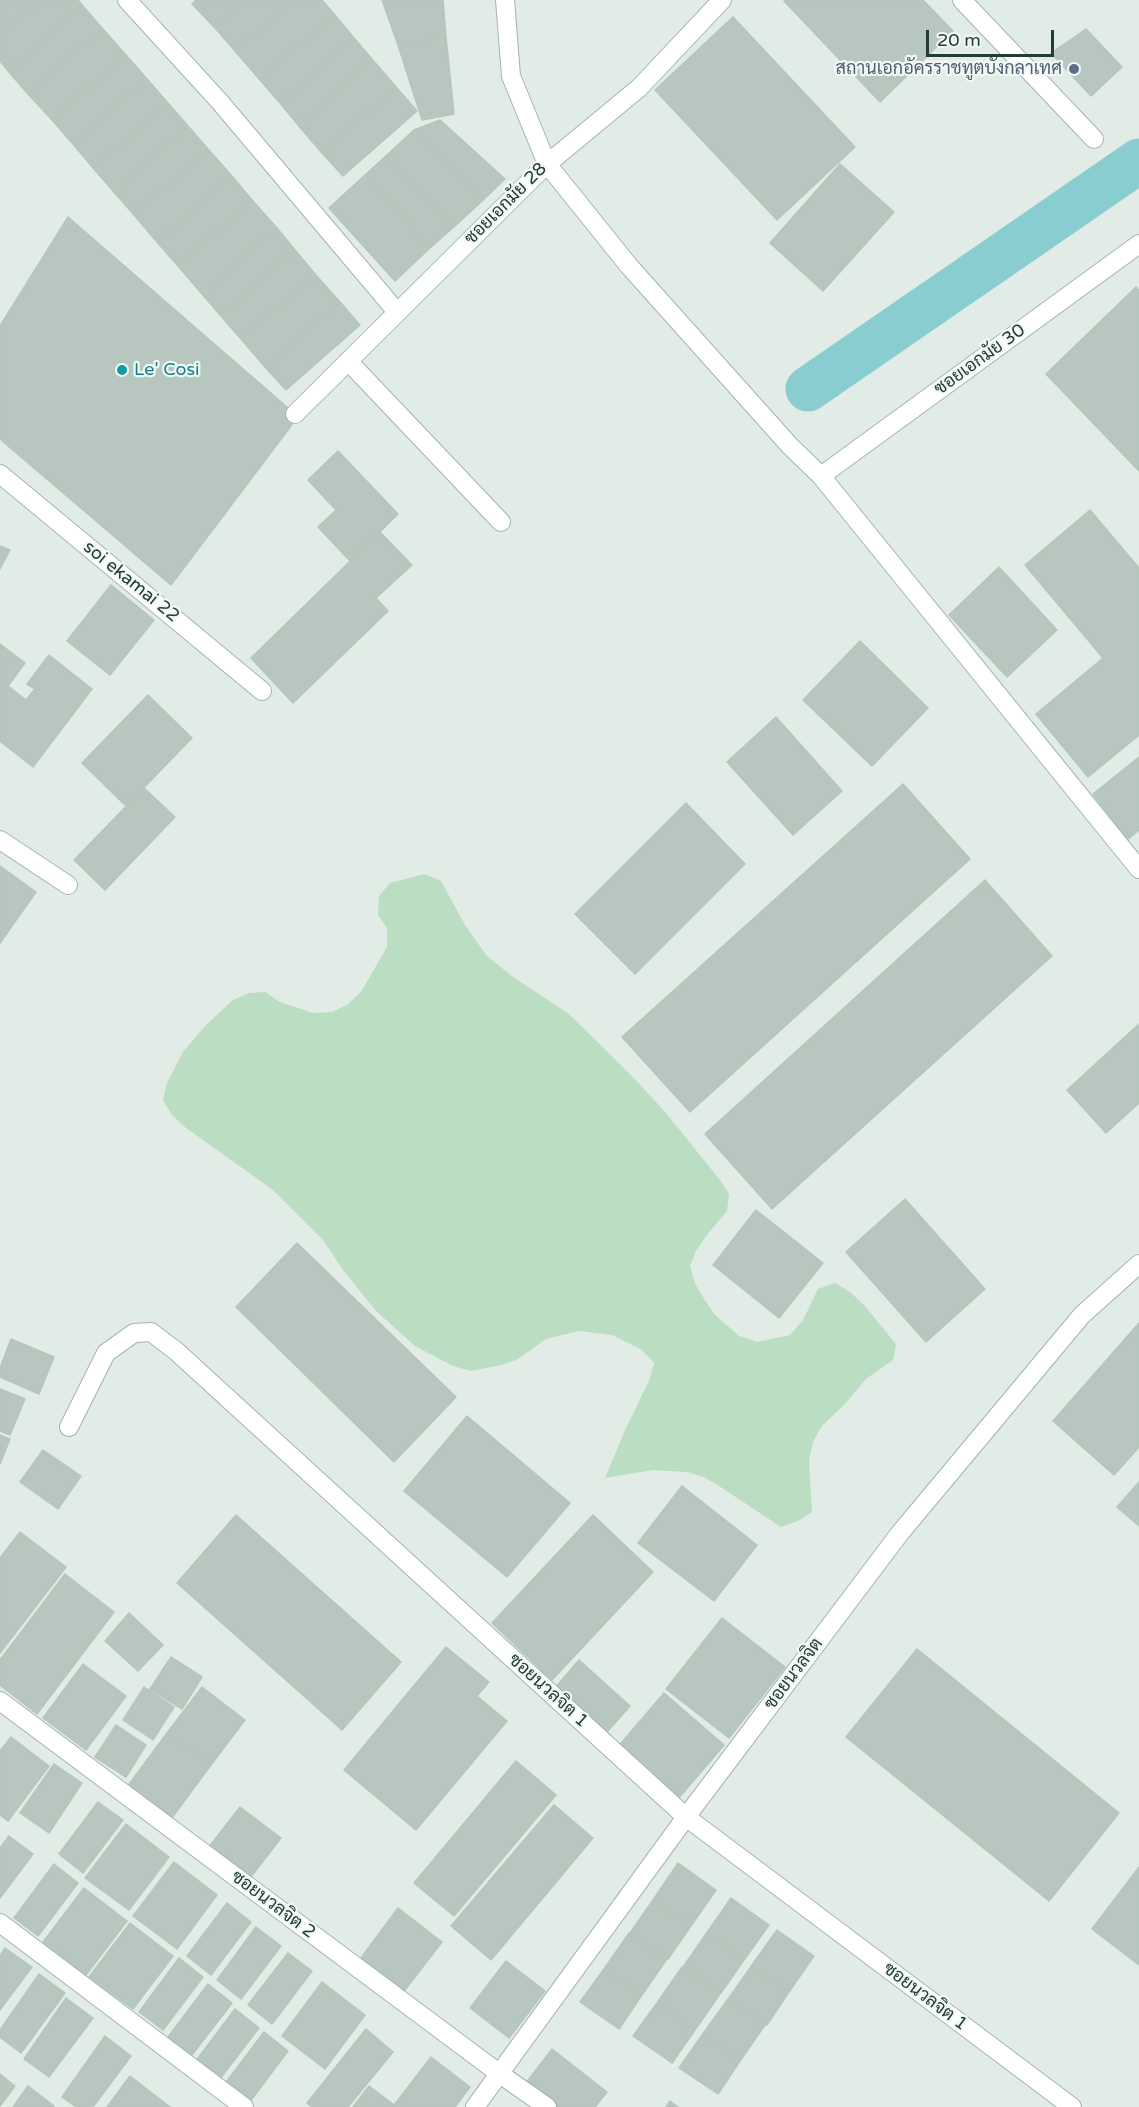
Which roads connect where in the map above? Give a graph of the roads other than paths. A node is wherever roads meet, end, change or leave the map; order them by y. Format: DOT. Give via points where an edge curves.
graph roads {
  1 [pos="127,0"];
  2 [pos="505,0"];
  3 [pos="722,0"];
  4 [pos="962,0"];
  5 [pos="1094,139"];
  6 [pos="547,164"];
  7 [pos="1139,244"];
  8 [pos="397,312"];
  9 [pos="348,361"];
  10 [pos="295,414"];
  11 [pos="0,474"];
  12 [pos="821,476"];
  13 [pos="501,522"];
  14 [pos="262,691"];
  15 [pos="0,840"];
  16 [pos="1139,869"];
  17 [pos="68,885"];
  18 [pos="1139,1264"];
  19 [pos="69,1427"];
  20 [pos="0,1701"];
  21 [pos="686,1817"];
  22 [pos="0,1923"];
  23 [pos="500,2074"];
  24 [pos="244,2107"];
  25 [pos="475,2107"];
  26 [pos="547,2107"];
  27 [pos="1072,2107"];
  1 -- 8 [label="street" via="220,102"];
  2 -- 6 [label="street" via="511,76"];
  3 -- 6 [label="street, ซอยเอกมัย 28" via="639,88"];
  4 -- 5 [label="street"];
  6 -- 8 [label="street, ซอยเอกมัย 28"];
  6 -- 12 [label="street" via="629,266"];
  7 -- 12 [label="street, ซอยเอกมัย 30"];
  8 -- 9 [label="street, ซอยเอกมัย 28"];
  9 -- 10 [label="street, ซอยเอกมัย 28"];
  9 -- 13 [label="street"];
  11 -- 14 [label="street, soi ekamai 22"];
  12 -- 16 [label="street"];
  15 -- 17 [label="street"];
  18 -- 21 [label="street, ซอยนวลจิต" via="1082,1315 900,1533"];
  19 -- 21 [label="street, ซอยนวลจิต 1" via="106,1353 134,1334 151,1332"];
  20 -- 23 [label="street, ซอยนวลจิต 2"];
  21 -- 23 [label="street, ซอยนวลจิต"];
  21 -- 27 [label="street, ซอยนวลจิต 1"];
  22 -- 24 [label="street"];
  23 -- 25 [label="street, ซอยนวลจิต"];
  23 -- 26 [label="street, ซอยนวลจิต 2"];
}
